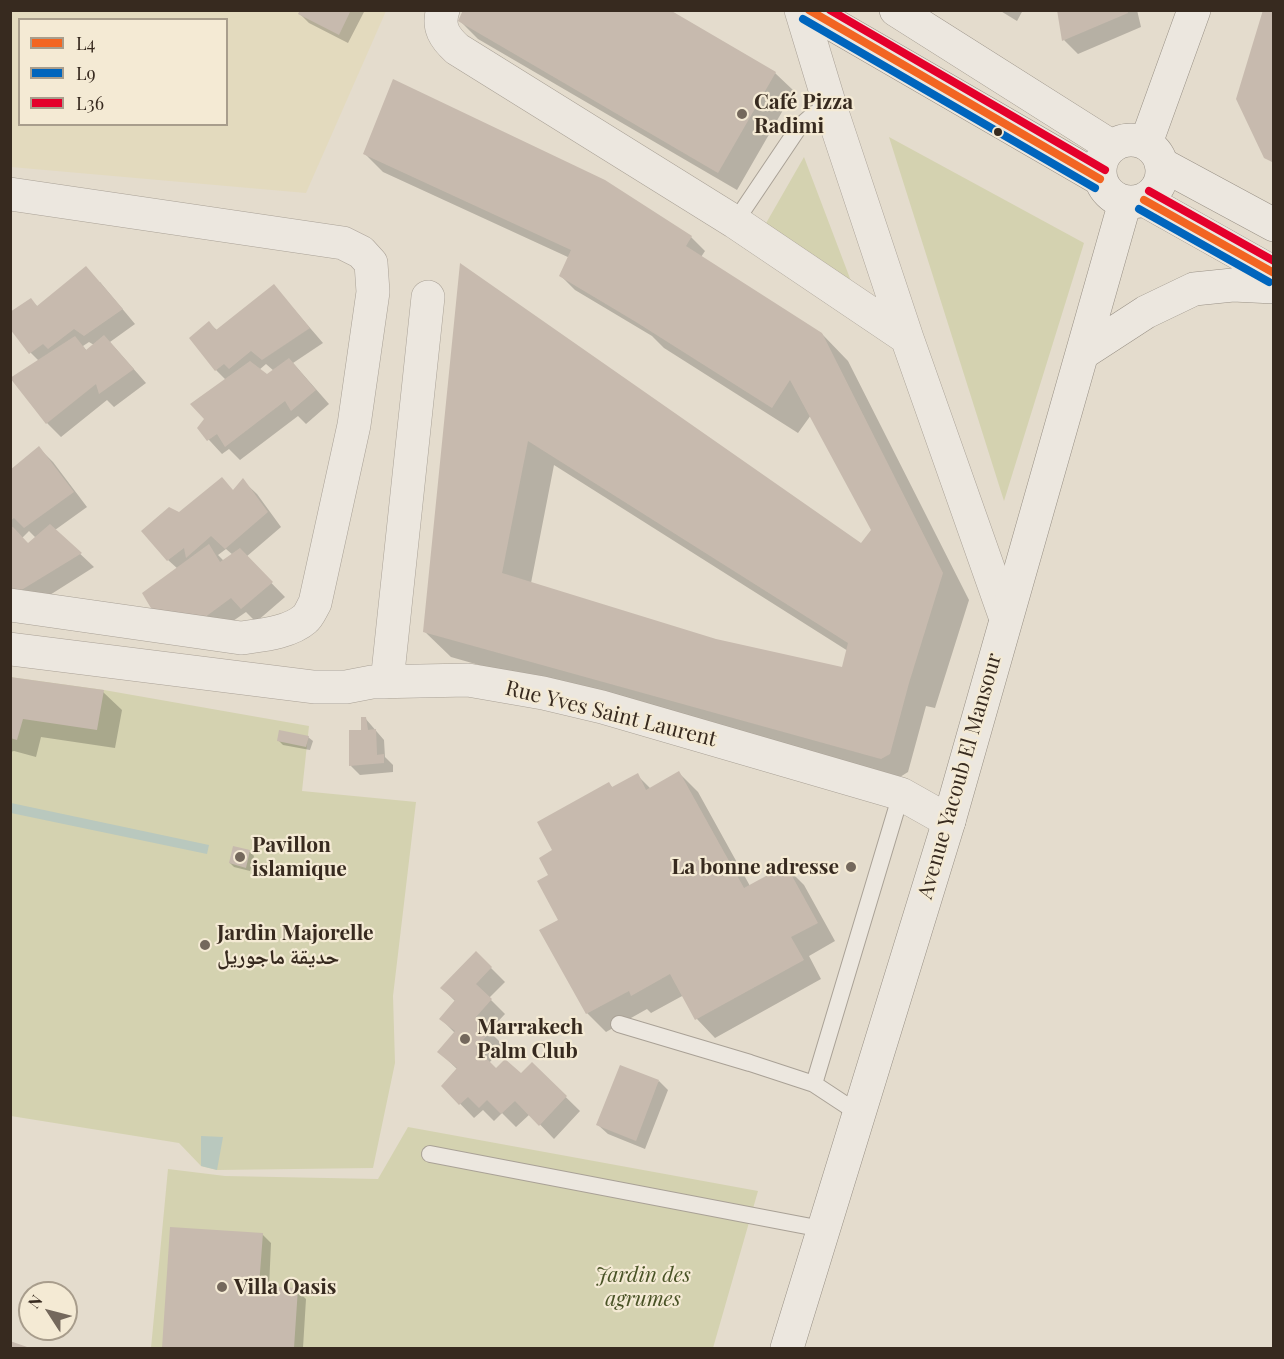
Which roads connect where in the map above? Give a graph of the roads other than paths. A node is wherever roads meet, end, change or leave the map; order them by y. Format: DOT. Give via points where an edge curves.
graph roads {
  1 [pos="443,10"];
  2 [pos="801,10"];
  3 [pos="808,10"];
  4 [pos="896,10"];
  5 [pos="1194,10"];
  6 [pos="831,109"];
  7 [pos="1111,146"];
  8 [pos="1153,154"];
  9 [pos="1100,179"];
  10 [pos="10,194"];
  11 [pos="1134,201"];
  12 [pos="735,222"];
  13 [pos="1274,225"];
  14 [pos="1274,273"];
  15 [pos="1274,287"];
  16 [pos="428,297"];
  17 [pos="907,338"];
  18 [pos="1083,352"];
  19 [pos="10,605"];
  20 [pos="1005,616"];
  21 [pos="10,649"];
  22 [pos="387,682"];
  23 [pos="901,794"];
  24 [pos="949,821"];
  25 [pos="619,1024"];
  26 [pos="814,1084"];
  27 [pos="858,1113"];
  28 [pos="430,1154"];
  29 [pos="822,1229"];
  30 [pos="787,1348"];
  1 -- 12 [label="street" via="444,37 457,49"];
  2 -- 6 [label="street"];
  3 -- 9 [label="street"];
  4 -- 7 [label="street"];
  5 -- 8 [label="street"];
  6 -- 12 [label="lane" via="814,114 799,127"];
  6 -- 17 [label="street"];
  7 -- 8 [label="street" via="1134,140"];
  7 -- 9 [label="street" via="1100,166"];
  8 -- 11 [label="street" via="1161,179 1155,192"];
  8 -- 13 [label="street"];
  9 -- 11 [label="street" via="1113,198"];
  10 -- 19 [label="street" via="343,243 361,252 371,263 373,292 354,425 315,603 305,619 270,634 241,638"];
  11 -- 14 [label="street"];
  11 -- 18 [label="street, Avenue Yacoub El Mansour"];
  12 -- 17 [label="street"];
  15 -- 18 [label="street" via="1233,285 1194,289 1146,312"];
  16 -- 22 [label="street"];
  17 -- 20 [label="street"];
  18 -- 20 [label="street, Avenue Yacoub El Mansour"];
  20 -- 24 [label="street, Avenue Yacoub El Mansour"];
  21 -- 22 [label="street, Rue Yves Saint Laurent" via="314,687"];
  22 -- 23 [label="street, Rue Yves Saint Laurent" via="468,680 543,693"];
  23 -- 24 [label="street, Rue Yves Saint Laurent"];
  23 -- 26 [label="lane"];
  24 -- 27 [label="street, Avenue Yacoub El Mansour"];
  25 -- 26 [label="lane"];
  26 -- 27 [label="lane"];
  27 -- 29 [label="street, Avenue Yacoub El Mansour"];
  28 -- 29 [label="lane"];
  29 -- 30 [label="street, Avenue Yacoub El Mansour"];
}
